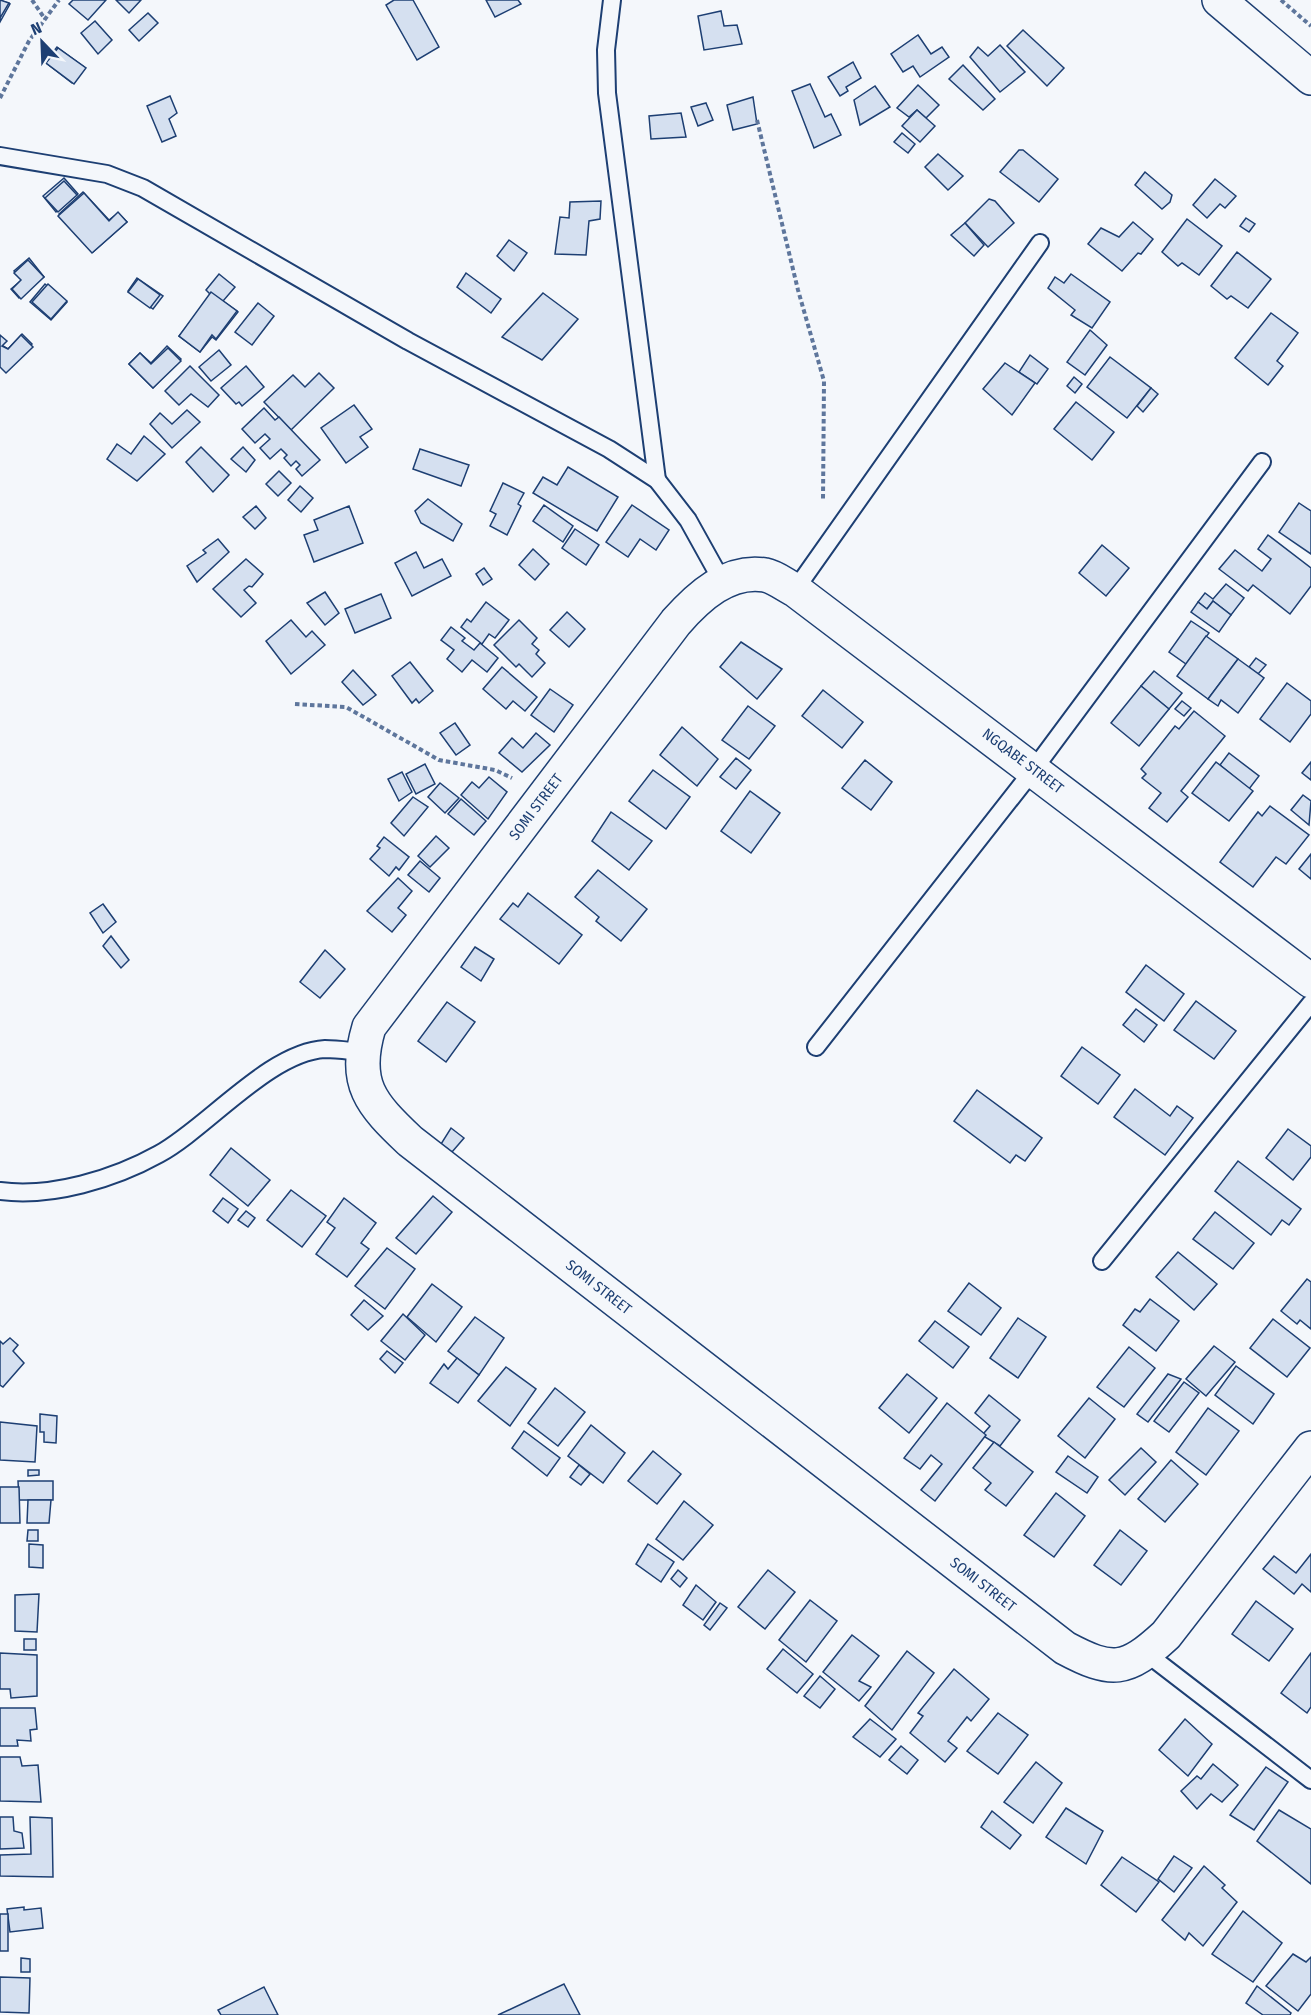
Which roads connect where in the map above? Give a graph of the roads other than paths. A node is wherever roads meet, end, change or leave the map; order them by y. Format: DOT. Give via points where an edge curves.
graph roads {
  1 [pos="612,0"];
  2 [pos="1219,0"];
  3 [pos="1311,78"];
  4 [pos="0,156"];
  5 [pos="1041,243"];
  6 [pos="1262,462"];
  7 [pos="657,480"];
  8 [pos="723,583"];
  9 [pos="795,590"];
  10 [pos="1034,769"];
  11 [pos="1311,981"];
  12 [pos="1311,1003"];
  13 [pos="816,1047"];
  14 [pos="362,1052"];
  15 [pos="0,1191"];
  16 [pos="1102,1261"];
  17 [pos="1311,1448"];
  18 [pos="1146,1653"];
  19 [pos="1311,1780"];
  1 -- 7 [label="lane" via="606,50 607,93"];
  2 -- 3 [label="street"];
  4 -- 7 [label="lane" via="107,174 143,188 408,341 609,449"];
  5 -- 9 [label="lane"];
  6 -- 10 [label="lane"];
  7 -- 8 [label="lane" via="688,520"];
  8 -- 9 [label="street, NGQABE STREET" via="750,574 767,575"];
  8 -- 14 [label="street, SOMI STREET" via="699,596 676,622 369,1028"];
  9 -- 10 [label="street, NGQABE STREET"];
  10 -- 11 [label="street, NGQABE STREET"];
  10 -- 13 [label="lane"];
  12 -- 16 [label="lane"];
  14 -- 15 [label="lane" via="324,1049 297,1057 264,1075 160,1154 106,1177 52,1190"];
  14 -- 18 [label="street, SOMI STREET" via="365,1085 378,1111 410,1142 1065,1648 1092,1662 1121,1666"];
  17 -- 18 [label="street, SOMI STREET" via="1173,1626"];
  18 -- 19 [label="lane"];
}
